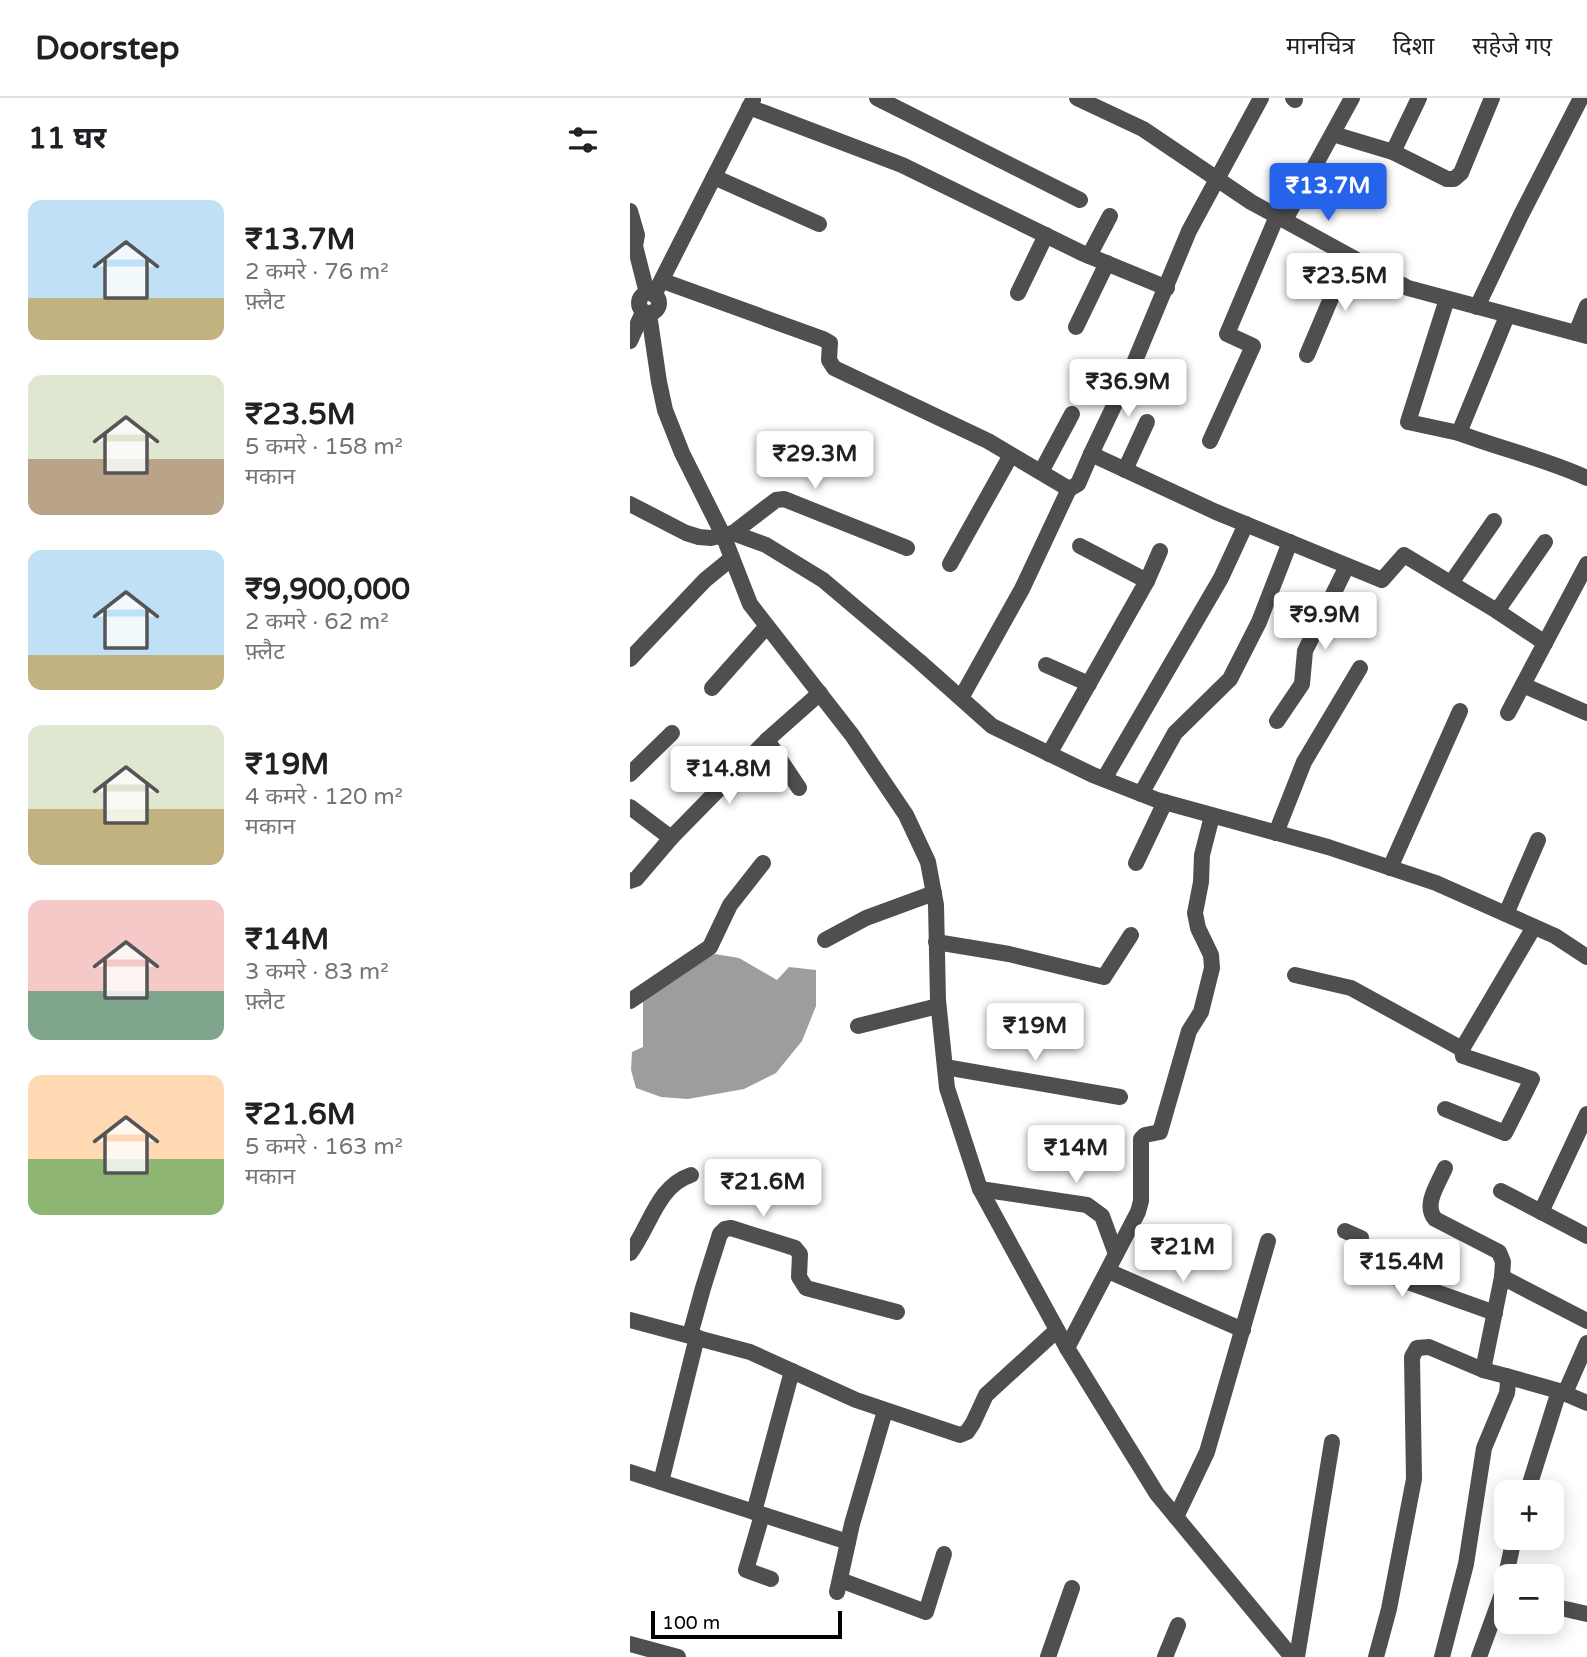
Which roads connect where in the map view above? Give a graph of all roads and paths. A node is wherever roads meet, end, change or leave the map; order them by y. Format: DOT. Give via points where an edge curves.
graph roads {
  1 [pos="877,98"];
  2 [pos="1077,98"];
  3 [pos="1261,98"];
  4 [pos="1352,98"];
  5 [pos="1419,98"];
  6 [pos="1492,98"];
  7 [pos="1581,98"];
  8 [pos="752,103"];
  9 [pos="1105,104"];
  10 [pos="1334,134"];
  11 [pos="1393,152"];
  12 [pos="715,177"];
  13 [pos="1217,178"];
  14 [pos="1080,201"];
  15 [pos="630,211"];
  16 [pos="1110,216"];
  17 [pos="1281,218"];
  18 [pos="819,224"];
  19 [pos="1046,235"];
  20 [pos="633,243"];
  21 [pos="1089,256"];
  22 [pos="1349,256"];
  23 [pos="1107,263"];
  24 [pos="1167,288"];
  25 [pos="655,290"];
  26 [pos="1018,293"];
  27 [pos="1447,299"];
  28 [pos="1587,306"];
  29 [pos="1477,307"];
  30 [pos="646,313"];
  31 [pos="1507,316"];
  32 [pos="1076,327"];
  33 [pos="1581,334"];
  34 [pos="630,341"];
  35 [pos="1307,355"];
  36 [pos="1072,414"];
  37 [pos="1147,422"];
  38 [pos="1459,433"];
  39 [pos="1209,440"];
  40 [pos="1091,454"];
  41 [pos="1011,455"];
  42 [pos="1125,470"];
  43 [pos="1041,472"];
  44 [pos="1587,478"];
  45 [pos="1069,489"];
  46 [pos="630,504"];
  47 [pos="1494,521"];
  48 [pos="1246,524"];
  49 [pos="728,534"];
  50 [pos="1290,542"];
  51 [pos="1545,542"];
  52 [pos="1080,546"];
  53 [pos="907,548"];
  54 [pos="1160,551"];
  55 [pos="732,558"];
  56 [pos="950,564"];
  57 [pos="1587,564"];
  58 [pos="1347,566"];
  59 [pos="1147,581"];
  60 [pos="1451,583"];
  61 [pos="1497,611"];
  62 [pos="767,626"];
  63 [pos="1545,643"];
  64 [pos="633,651"];
  65 [pos="1046,665"];
  66 [pos="1360,668"];
  67 [pos="1089,684"];
  68 [pos="1522,685"];
  69 [pos="712,688"];
  70 [pos="820,693"];
  71 [pos="961,698"];
  72 [pos="1460,711"];
  73 [pos="1508,713"];
  74 [pos="1587,713"];
  75 [pos="1277,721"];
  76 [pos="672,733"];
  77 [pos="767,740"];
  78 [pos="1049,754"];
  79 [pos="630,774"];
  80 [pos="1104,779"];
  81 [pos="799,788"];
  82 [pos="1141,794"];
  83 [pos="1165,802"];
  84 [pos="630,807"];
  85 [pos="1212,816"];
  86 [pos="1276,833"];
  87 [pos="671,838"];
  88 [pos="1538,840"];
  89 [pos="763,863"];
  90 [pos="1136,863"];
  91 [pos="1390,868"];
  92 [pos="630,881"];
  93 [pos="934,893"];
  94 [pos="1506,914"];
  95 [pos="1534,927"];
  96 [pos="1131,935"];
  97 [pos="825,940"];
  98 [pos="936,942"];
  99 [pos="1587,957"];
  100 [pos="1296,975"];
  101 [pos="630,1001"];
  102 [pos="938,1006"];
  103 [pos="858,1026"];
  104 [pos="1462,1049"];
  105 [pos="945,1067"];
  106 [pos="1120,1097"];
  107 [pos="1445,1109"];
  108 [pos="1587,1114"];
  109 [pos="1445,1168"];
  110 [pos="691,1175"];
  111 [pos="980,1189"];
  112 [pos="1501,1191"];
  113 [pos="1541,1212"];
  114 [pos="1345,1231"];
  115 [pos="1587,1236"];
  116 [pos="1268,1241"];
  117 [pos="630,1253"];
  118 [pos="1116,1254"];
  119 [pos="1108,1271"];
  120 [pos="1502,1277"];
  121 [pos="897,1312"];
  122 [pos="1495,1313"];
  123 [pos="630,1320"];
  124 [pos="1587,1321"];
  125 [pos="1057,1330"];
  126 [pos="1242,1330"];
  127 [pos="694,1336"];
  128 [pos="1587,1343"];
  129 [pos="1067,1349"];
  130 [pos="1483,1370"];
  131 [pos="792,1371"];
  132 [pos="1506,1376"];
  133 [pos="1562,1392"];
  134 [pos="1587,1403"];
  135 [pos="886,1411"];
  136 [pos="1332,1442"];
  137 [pos="630,1472"];
  138 [pos="1532,1480"];
  139 [pos="661,1482"];
  140 [pos="758,1513"];
  141 [pos="1176,1517"];
  142 [pos="848,1542"];
  143 [pos="944,1554"];
  144 [pos="771,1579"];
  145 [pos="1072,1588"];
  146 [pos="1564,1608"];
  147 [pos="1587,1614"];
  148 [pos="1494,1619"];
  149 [pos="1178,1625"];
  150 [pos="630,1644"];
  151 [pos="678,1657"];
  152 [pos="1048,1657"];
  153 [pos="1165,1657"];
  154 [pos="1292,1657"];
  155 [pos="1376,1657"];
  156 [pos="1442,1657"];
  157 [pos="1479,1657"];
  1 -- 14 [label="street"];
  2 -- 9 [label="street"];
  3 -- 13 [label="street"];
  4 -- 10 [label="street"];
  5 -- 11 [label="street"];
  6 -- 11 [label="street" via="1461,173 1454,179"];
  7 -- 29 [label="street"];
  8 -- 12 [label="street"];
  8 -- 19 [label="street" via="902,165"];
  9 -- 13 [label="street"];
  10 -- 11 [label="street"];
  10 -- 17 [label="street"];
  12 -- 18 [label="street"];
  12 -- 25 [label="street"];
  13 -- 17 [label="street"];
  13 -- 24 [label="street" via="1189,231"];
  15 -- 20 [label="street" via="636,230"];
  16 -- 21 [label="street"];
  17 -- 22 [label="street"];
  17 -- 39 [label="street" via="1227,334 1253,346"];
  19 -- 21 [label="street"];
  19 -- 26 [label="street"];
  20 -- 25 [label="street"];
  21 -- 23 [label="street"];
  22 -- 27 [label="street" via="1408,288"];
  22 -- 35 [label="street"];
  23 -- 24 [label="street"];
  23 -- 32 [label="street"];
  24 -- 40 [label="street"];
  25 -- 30 [label="street" via="641,297 639,303"];
  25 -- 41 [label="street" via="823,338 830,343 829,360 834,368"];
  27 -- 29 [label="street"];
  27 -- 38 [label="street" via="1408,422"];
  28 -- 33 [label="street"];
  29 -- 31 [label="street"];
  30 -- 34 [label="street"];
  30 -- 49 [label="street" via="665,410 682,453"];
  31 -- 33 [label="street"];
  31 -- 38 [label="street"];
  36 -- 43 [label="street"];
  37 -- 42 [label="street"];
  38 -- 44 [label="street"];
  40 -- 42 [label="street"];
  40 -- 45 [label="street" via="1078,484"];
  41 -- 43 [label="street"];
  41 -- 56 [label="street"];
  42 -- 48 [label="street"];
  43 -- 45 [label="street"];
  45 -- 71 [label="street" via="1022,589"];
  46 -- 49 [label="street" via="686,533 711,538"];
  47 -- 60 [label="street"];
  48 -- 50 [label="street"];
  48 -- 80 [label="street" via="1221,578"];
  49 -- 53 [label="street" via="784,499"];
  49 -- 55 [label="street"];
  49 -- 71 [label="street" via="766,545 823,580"];
  50 -- 58 [label="street"];
  50 -- 82 [label="street" via="1259,622 1230,679 1175,733"];
  51 -- 61 [label="street"];
  52 -- 59 [label="street"];
  54 -- 59 [label="street"];
  55 -- 62 [label="street" via="750,604"];
  55 -- 64 [label="street"];
  57 -- 63 [label="street"];
  58 -- 60 [label="street" via="1382,580 1405,555"];
  58 -- 75 [label="street" via="1305,651 1301,684"];
  59 -- 67 [label="street"];
  60 -- 61 [label="street"];
  61 -- 63 [label="street"];
  62 -- 69 [label="street"];
  62 -- 70 [label="street"];
  63 -- 68 [label="street"];
  65 -- 67 [label="street"];
  66 -- 86 [label="street" via="1304,762"];
  67 -- 78 [label="street"];
  68 -- 73 [label="street"];
  68 -- 74 [label="street"];
  70 -- 77 [label="street"];
  70 -- 93 [label="street" via="906,815 928,862"];
  71 -- 78 [label="street" via="992,726"];
  72 -- 91 [label="street"];
  76 -- 79 [label="street"];
  77 -- 81 [label="street"];
  77 -- 87 [label="street"];
  78 -- 80 [label="street"];
  80 -- 82 [label="street"];
  82 -- 83 [label="street"];
  83 -- 85 [label="street"];
  83 -- 90 [label="street"];
  84 -- 87 [label="street"];
  85 -- 86 [label="street"];
  85 -- 118 [label="street" via="1195,913 1212,968 1160,1132 1141,1139 1142,1201"];
  86 -- 91 [label="street"];
  87 -- 92 [label="street"];
  88 -- 94 [label="street"];
  89 -- 101 [label="street" via="730,905 710,947"];
  91 -- 94 [label="street"];
  93 -- 97 [label="street" via="866,918"];
  93 -- 98 [label="street"];
  94 -- 95 [label="street"];
  95 -- 99 [label="street"];
  95 -- 104 [label="street"];
  96 -- 98 [label="street" via="1104,977"];
  98 -- 102 [label="street"];
  100 -- 104 [label="street" via="1351,988"];
  102 -- 103 [label="street"];
  102 -- 105 [label="street"];
  104 -- 107 [label="street" via="1463,1056 1532,1079 1505,1133"];
  105 -- 106 [label="street"];
  105 -- 111 [label="street" via="947,1088"];
  108 -- 113 [label="street"];
  109 -- 120 [label="street" via="1429,1213 1499,1252"];
  110 -- 117 [label="street" via="668,1188"];
  111 -- 118 [label="street" via="1087,1205 1102,1216"];
  111 -- 125 [label="street"];
  112 -- 113 [label="street"];
  113 -- 115 [label="street"];
  114 -- 122 [label="street" via="1361,1238 1360,1265"];
  116 -- 126 [label="street"];
  118 -- 119 [label="street"];
  119 -- 126 [label="street"];
  119 -- 129 [label="street"];
  120 -- 122 [label="street"];
  120 -- 124 [label="street"];
  121 -- 127 [label="street" via="806,1288 799,1276 800,1254 795,1248 731,1228 720,1234"];
  122 -- 130 [label="street"];
  123 -- 127 [label="street"];
  125 -- 129 [label="street"];
  125 -- 135 [label="street" via="986,1395 967,1432 960,1435"];
  126 -- 141 [label="street" via="1208,1452"];
  127 -- 131 [label="street" via="750,1352"];
  127 -- 139 [label="street"];
  128 -- 133 [label="street"];
  129 -- 141 [label="street"];
  130 -- 132 [label="street"];
  130 -- 155 [label="street" via="1429,1347 1421,1346 1412,1357 1412,1490"];
  131 -- 135 [label="street"];
  131 -- 140 [label="street"];
  132 -- 133 [label="street"];
  132 -- 156 [label="street" via="1507,1393 1484,1448 1466,1563"];
  133 -- 134 [label="street"];
  133 -- 138 [label="street"];
  135 -- 142 [label="street"];
  136 -- 154 [label="street"];
  137 -- 139 [label="street"];
  139 -- 140 [label="street"];
  140 -- 142 [label="street"];
  140 -- 144 [label="street" via="746,1570"];
  141 -- 154 [label="street"];
  142 -- 143 [label="street" via="838,1586 926,1612"];
  145 -- 152 [label="street"];
  146 -- 147 [label="street"];
  148 -- 157 [label="street"];
  149 -- 153 [label="street"];
  150 -- 151 [label="street"];
}
